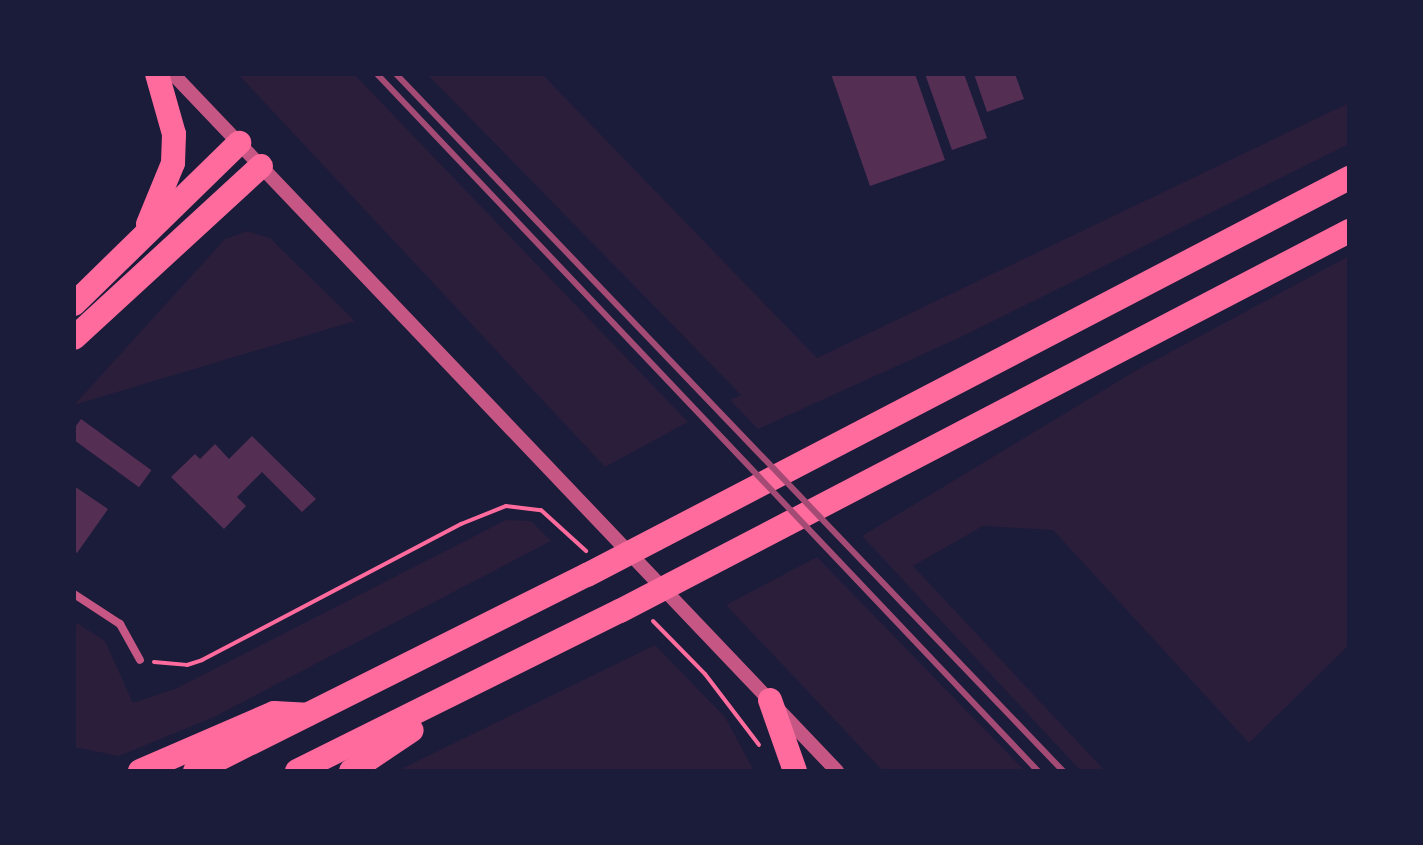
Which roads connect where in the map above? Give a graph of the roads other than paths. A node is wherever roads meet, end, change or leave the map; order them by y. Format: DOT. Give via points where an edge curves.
graph roads {
  1 [pos="157,74"];
  2 [pos="173,74"];
  3 [pos="239,143"];
  4 [pos="261,166"];
  5 [pos="1349,178"];
  6 [pos="1349,231"];
  7 [pos="137,245"];
  8 [pos="74,304"];
  9 [pos="74,338"];
  10 [pos="74,594"];
  11 [pos="620,611"];
  12 [pos="140,660"];
  13 [pos="770,700"];
  14 [pos="309,715"];
  15 [pos="140,771"];
  16 [pos="195,771"];
  17 [pos="297,771"];
  18 [pos="351,771"];
  19 [pos="795,771"];
  20 [pos="837,771"];
  1 -- 7 [label="highway" via="174,134 173,163 164,194"];
  2 -- 3 [label="street"];
  3 -- 4 [label="street"];
  3 -- 7 [label="highway"];
  4 -- 9 [label="highway"];
  4 -- 13 [label="street"];
  5 -- 14 [label="highway"];
  6 -- 11 [label="highway"];
  7 -- 8 [label="highway"];
  10 -- 12 [label="street" via="120,624"];
  11 -- 17 [label="highway"];
  11 -- 18 [label="highway" via="565,654 401,735"];
  13 -- 19 [label="highway"];
  13 -- 20 [label="street"];
  14 -- 15 [label="highway" via="274,713"];
  14 -- 16 [label="highway"];
}
